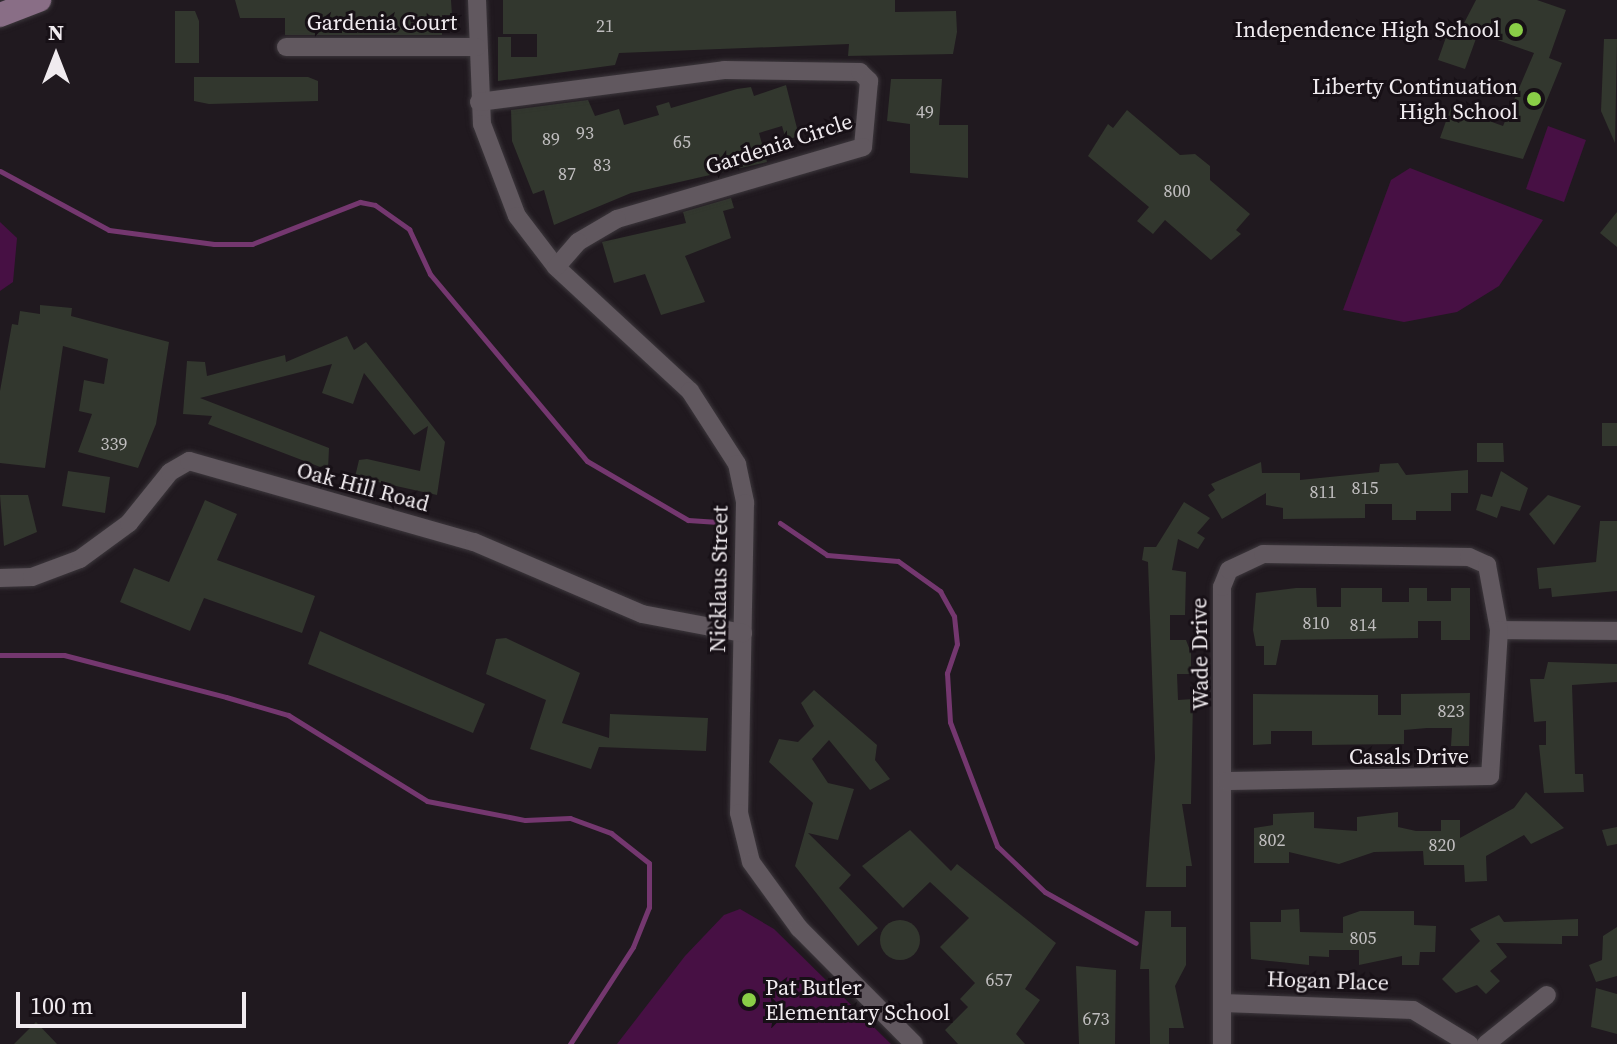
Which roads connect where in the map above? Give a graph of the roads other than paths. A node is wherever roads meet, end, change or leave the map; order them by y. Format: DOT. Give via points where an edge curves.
graph roads {
  1 [pos="39,0"];
  2 [pos="477,0"];
  3 [pos="0,15"];
  4 [pos="286,47"];
  5 [pos="477,47"];
  6 [pos="479,102"];
  7 [pos="556,267"];
  8 [pos="0,578"];
  9 [pos="1499,630"];
  10 [pos="1617,631"];
  11 [pos="743,633"];
  12 [pos="1226,781"];
  13 [pos="1547,995"];
  14 [pos="1223,1003"];
  15 [pos="914,1044"];
  16 [pos="1222,1044"];
  17 [pos="1469,1044"];
  18 [pos="1486,1044"];
  1 -- 3 [label="main road"];
  2 -- 5 [label="street, Nicklaus Street"];
  4 -- 5 [label="street, Gardenia Court"];
  5 -- 6 [label="street, Nicklaus Street"];
  6 -- 7 [label="street, Nicklaus Street" via="507,197"];
  6 -- 7 [label="street, Gardenia Circle" via="724,70 860,72 869,81 869,142 863,147 617,219 578,242"];
  7 -- 11 [label="street, Nicklaus Street" via="690,391 730,446 745,503"];
  8 -- 11 [label="street, Oak Hill Road" via="32,577 80,559 129,523 170,472 189,461 474,542 642,614"];
  9 -- 10 [label="street"];
  9 -- 12 [label="street, Casals Drive" via="1490,776"];
  9 -- 12 [label="street, Wade Drive" via="1494,575 1469,557 1263,554 1237,563 1222,587"];
  11 -- 15 [label="street, Nicklaus Street" via="739,813 751,862 799,928"];
  12 -- 14 [label="street, Wade Drive"];
  13 -- 18 [label="street"];
  14 -- 16 [label="street, Wade Drive"];
  14 -- 17 [label="street, Hogan Place" via="1413,1010"];
}
